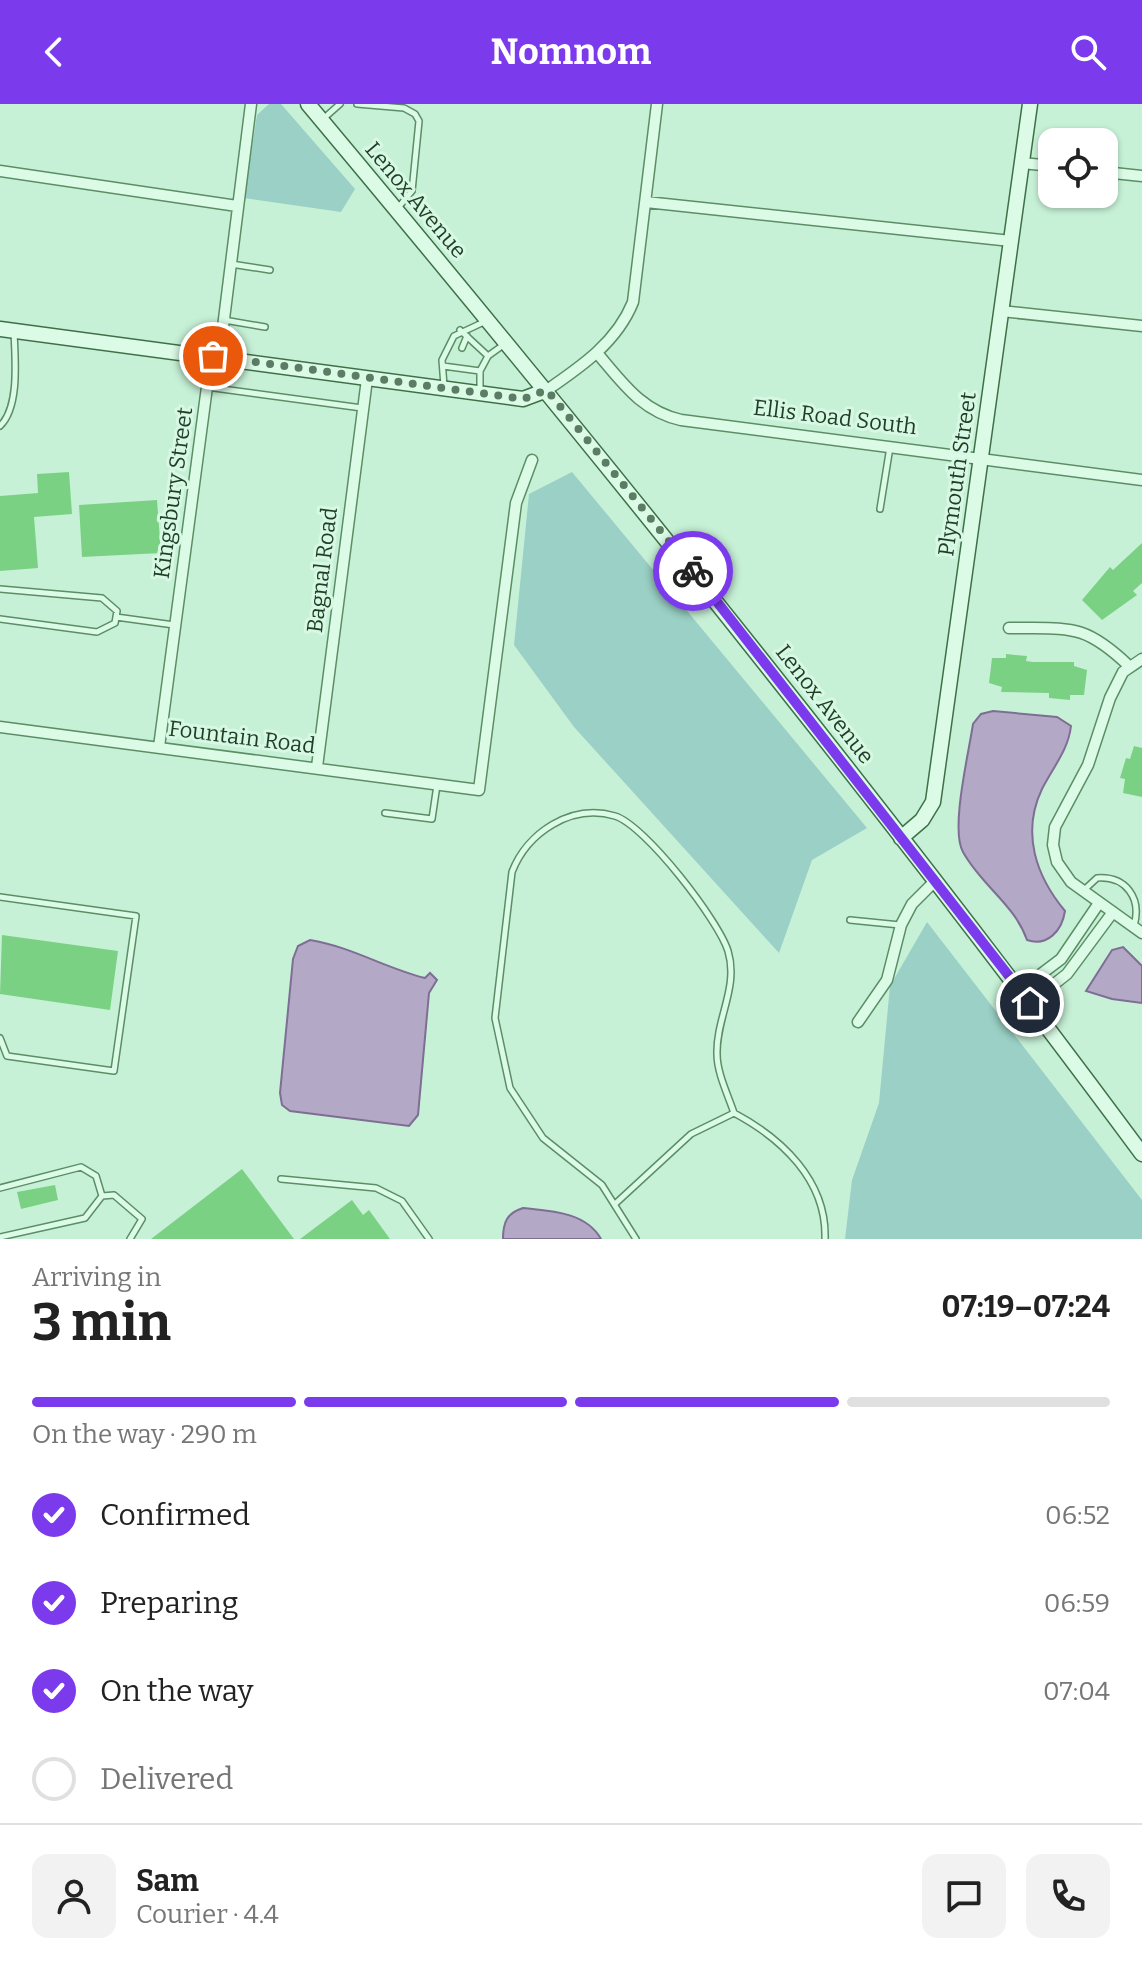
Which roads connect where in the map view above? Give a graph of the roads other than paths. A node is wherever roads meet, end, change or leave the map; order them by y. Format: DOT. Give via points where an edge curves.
graph roads {
  1 [pos="251,104"];
  2 [pos="308,104"];
  3 [pos="340,104"];
  4 [pos="357,104"];
  5 [pos="657,104"];
  6 [pos="1030,104"];
  7 [pos="321,120"];
  8 [pos="1022,163"];
  9 [pos="1038,165"];
  10 [pos="0,171"];
  11 [pos="1118,173"];
  12 [pos="1142,176"];
  13 [pos="646,202"];
  14 [pos="237,206"];
  15 [pos="396,210"];
  16 [pos="1011,241"];
  17 [pos="230,264"];
  18 [pos="270,270"];
  19 [pos="1001,311"];
  20 [pos="223,320"];
  21 [pos="487,320"];
  22 [pos="1142,326"];
  23 [pos="265,327"];
  24 [pos="7,330"];
  25 [pos="460,330"];
  26 [pos="467,336"];
  27 [pos="506,343"];
  28 [pos="462,348"];
  29 [pos="597,353"];
  30 [pos="213,356"];
  31 [pos="488,356"];
  32 [pos="464,361"];
  33 [pos="443,366"];
  34 [pos="462,369"];
  35 [pos="480,371"];
  36 [pos="367,379"];
  37 [pos="207,387"];
  38 [pos="445,388"];
  39 [pos="547,390"];
  40 [pos="480,393"];
  41 [pos="363,408"];
  42 [pos="0,426"];
  43 [pos="890,446"];
  44 [pos="981,458"];
  45 [pos="532,460"];
  46 [pos="1142,480"];
  47 [pos="880,509"];
  48 [pos="0,589"];
  49 [pos="116,617"];
  50 [pos="0,619"];
  51 [pos="175,625"];
  52 [pos="1009,628"];
  53 [pos="1142,659"];
  54 [pos="1129,666"];
  55 [pos="0,727"];
  56 [pos="159,747"];
  57 [pos="317,767"];
  58 [pos="437,784"];
  59 [pos="385,813"];
  60 [pos="901,838"];
  61 [pos="935,881"];
  62 [pos="1083,891"];
  63 [pos="0,897"];
  64 [pos="1099,903"];
  65 [pos="1113,912"];
  66 [pos="850,920"];
  67 [pos="901,925"];
  68 [pos="1138,930"];
  69 [pos="1020,990"];
  70 [pos="1030,1003"];
  71 [pos="858,1022"];
  72 [pos="0,1038"];
  73 [pos="734,1113"];
  74 [pos="1142,1154"];
  75 [pos="281,1179"];
  76 [pos="0,1188"];
  77 [pos="102,1196"];
  78 [pos="615,1204"];
  79 [pos="0,1237"];
  80 [pos="130,1239"];
  81 [pos="429,1239"];
  82 [pos="636,1239"];
  83 [pos="825,1239"];
  1 -- 14 [label="street, Kingsbury Street"];
  2 -- 7 [label="main road, Lenox Avenue"];
  3 -- 7 [label="lane"];
  4 -- 15 [label="lane" via="404,108 419,121 412,191"];
  5 -- 13 [label="street"];
  6 -- 8 [label="main road, Plymouth Street"];
  7 -- 15 [label="main road, Lenox Avenue"];
  8 -- 9 [label="street"];
  8 -- 16 [label="main road, Plymouth Street"];
  10 -- 14 [label="street"];
  11 -- 12 [label="street"];
  13 -- 16 [label="street"];
  13 -- 29 [label="street" via="633,302 623,326"];
  14 -- 17 [label="street, Kingsbury Street"];
  15 -- 21 [label="main road, Lenox Avenue"];
  16 -- 19 [label="main road, Plymouth Street"];
  17 -- 18 [label="lane"];
  17 -- 20 [label="street, Kingsbury Street"];
  19 -- 22 [label="street"];
  19 -- 44 [label="main road, Plymouth Street"];
  20 -- 23 [label="lane"];
  20 -- 30 [label="street, Kingsbury Street"];
  21 -- 25 [label="lane"];
  21 -- 27 [label="main road, Lenox Avenue"];
  24 -- 30 [label="main road"];
  24 -- 42 [label="lane" via="15,365 8,418"];
  25 -- 26 [label="lane"];
  25 -- 33 [label="lane"];
  26 -- 28 [label="lane"];
  26 -- 31 [label="lane"];
  27 -- 31 [label="lane"];
  27 -- 39 [label="main road, Lenox Avenue"];
  29 -- 39 [label="street"];
  29 -- 43 [label="street, Ellis Road South" via="640,403 664,416"];
  30 -- 36 [label="main road"];
  30 -- 37 [label="street, Kingsbury Street"];
  31 -- 35 [label="lane"];
  32 -- 34 [label="lane"];
  33 -- 34 [label="lane"];
  33 -- 38 [label="lane"];
  34 -- 35 [label="lane"];
  35 -- 40 [label="lane"];
  36 -- 38 [label="main road"];
  36 -- 41 [label="street, Bagnal Road"];
  37 -- 41 [label="lane"];
  37 -- 51 [label="street, Kingsbury Street"];
  38 -- 40 [label="main road"];
  39 -- 40 [label="main road" via="523,399"];
  39 -- 60 [label="main road, Lenox Avenue"];
  41 -- 57 [label="street, Bagnal Road"];
  43 -- 44 [label="street, Ellis Road South"];
  43 -- 47 [label="lane"];
  44 -- 46 [label="street, Ellis Road South"];
  44 -- 60 [label="main road, Plymouth Street" via="933,802"];
  45 -- 58 [label="street, Fountain Road" via="516,503 479,790"];
  48 -- 49 [label="lane" via="102,598 117,611"];
  49 -- 50 [label="lane" via="115,623 97,632"];
  49 -- 51 [label="lane"];
  51 -- 56 [label="street, Kingsbury Street"];
  52 -- 54 [label="street" via="1090,634"];
  53 -- 54 [label="street"];
  54 -- 62 [label="street" via="1110,698 1088,765 1055,827 1057,862"];
  55 -- 56 [label="street, Fountain Road"];
  56 -- 57 [label="street, Fountain Road"];
  57 -- 58 [label="street, Fountain Road"];
  58 -- 59 [label="lane" via="432,819"];
  60 -- 61 [label="main road, Lenox Avenue"];
  61 -- 67 [label="street" via="912,904"];
  61 -- 69 [label="main road, Lenox Avenue"];
  62 -- 64 [label="street"];
  62 -- 68 [label="lane" via="1097,878 1131,887 1139,901"];
  63 -- 72 [label="lane" via="136,916 114,1071 7,1056"];
  64 -- 65 [label="street"];
  64 -- 69 [label="street" via="1061,959"];
  65 -- 68 [label="street"];
  65 -- 70 [label="street" via="1067,974"];
  66 -- 67 [label="lane"];
  67 -- 71 [label="street" via="887,980"];
  69 -- 70 [label="main road, Lenox Avenue"];
  70 -- 74 [label="main road, Lenox Avenue"];
  73 -- 78 [label="lane" via="691,1134"];
  73 -- 78 [label="lane" via="716,1054 732,981 729,952 716,926 633,826 614,816 596,815 552,823 518,855 512,872 495,1018 510,1088 524,1114 543,1138 602,1185"];
  73 -- 83 [label="lane" via="757,1125 803,1168 818,1197"];
  75 -- 81 [label="lane" via="376,1188 402,1201"];
  76 -- 77 [label="lane" via="81,1167 96,1176"];
  77 -- 79 [label="lane" via="85,1218"];
  77 -- 80 [label="lane" via="114,1195 142,1219"];
  78 -- 82 [label="lane"];
}
